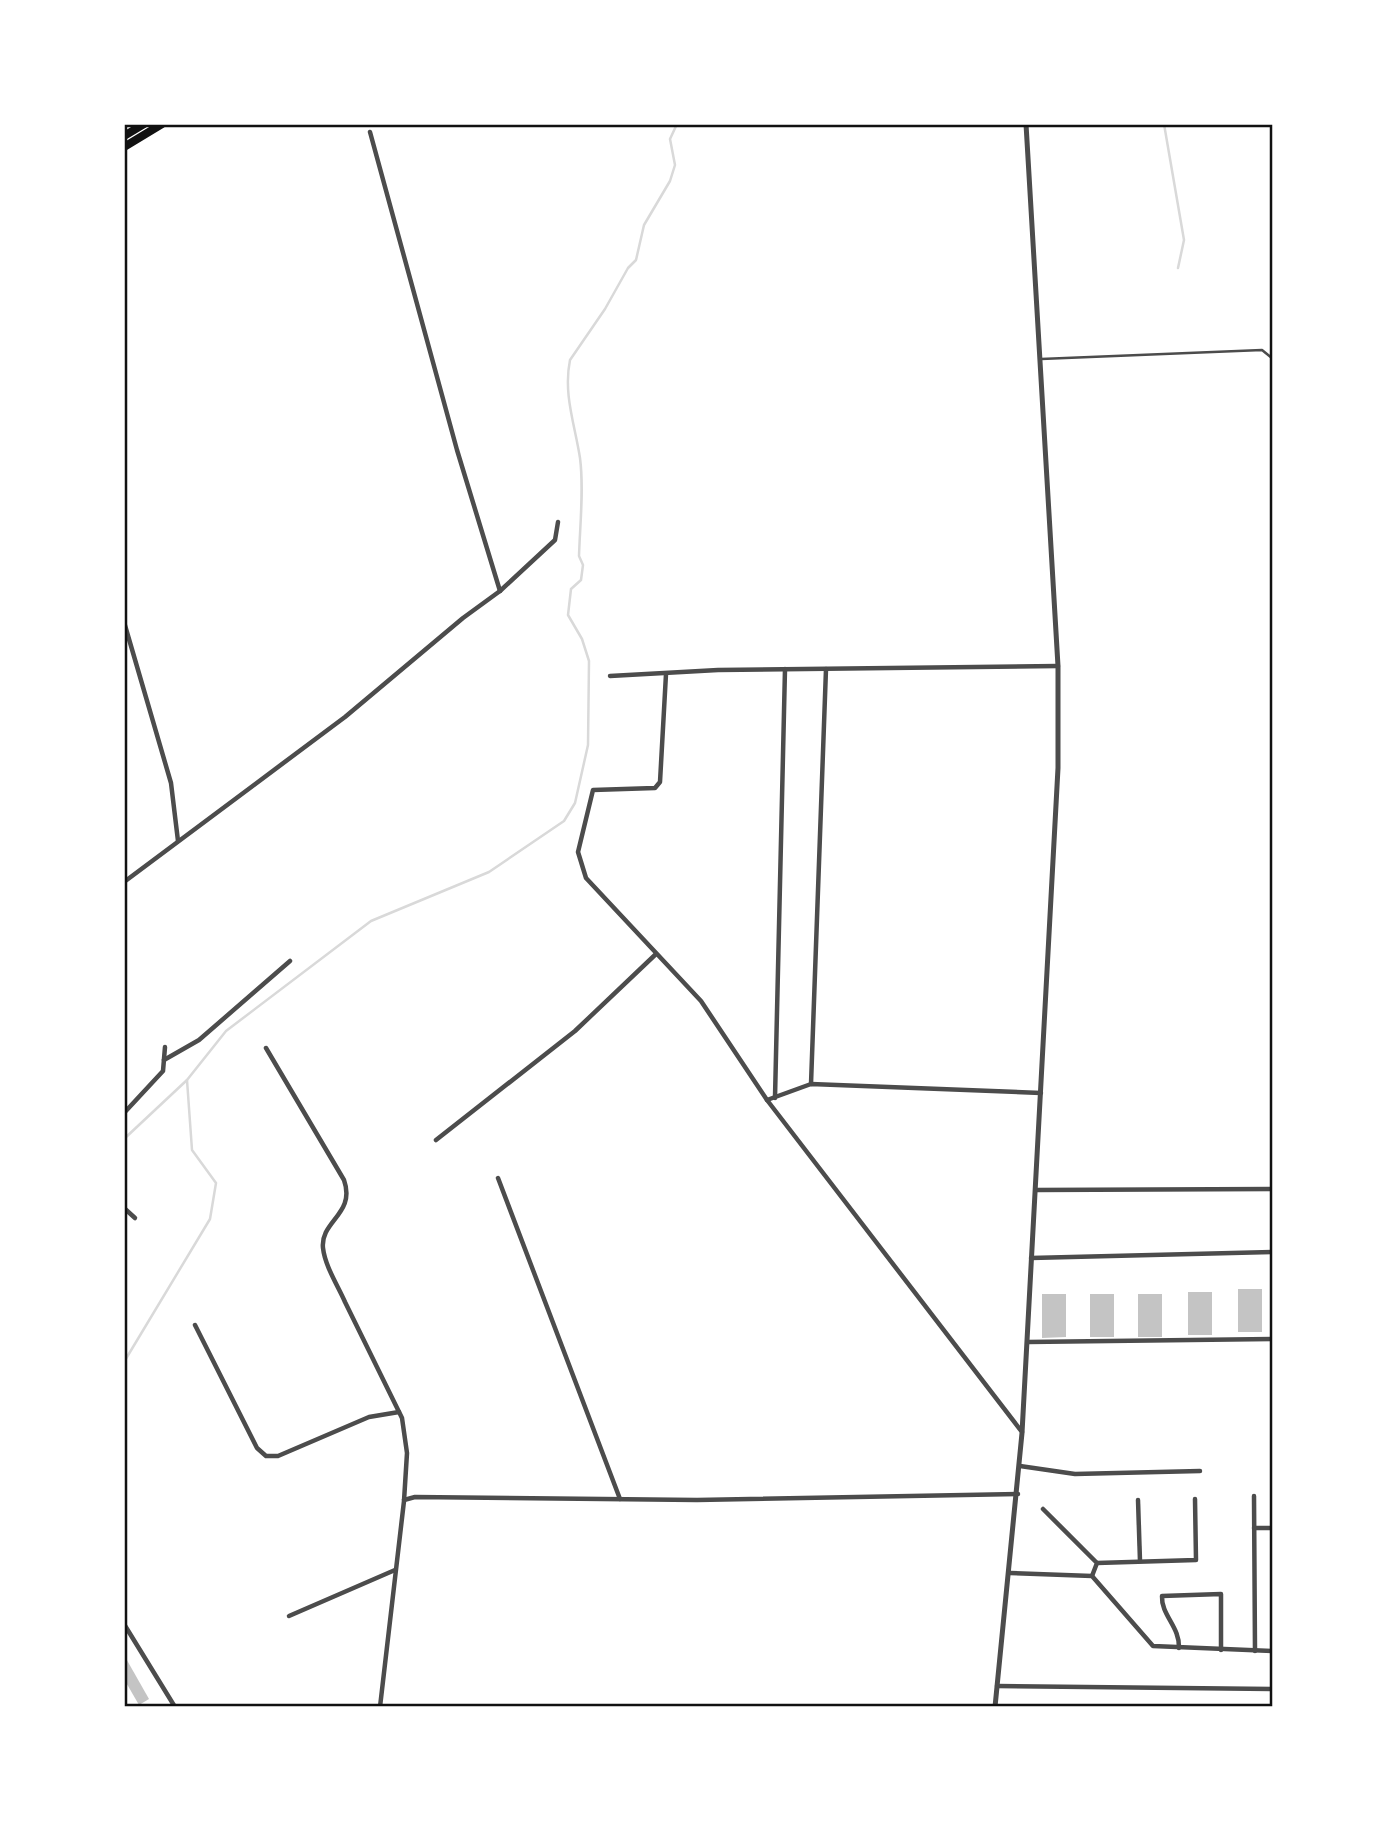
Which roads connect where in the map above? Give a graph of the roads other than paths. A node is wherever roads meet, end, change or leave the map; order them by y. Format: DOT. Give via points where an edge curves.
graph roads {
  1 [pos="144,124"];
  2 [pos="162,124"];
  3 [pos="1026,124"];
  4 [pos="370,132"];
  5 [pos="124,136"];
  6 [pos="124,147"];
  7 [pos="1041,359"];
  8 [pos="1273,359"];
  9 [pos="558,522"];
  10 [pos="500,591"];
  11 [pos="124,622"];
  12 [pos="1058,666"];
  13 [pos="785,669"];
  14 [pos="826,669"];
  15 [pos="666,674"];
  16 [pos="610,676"];
  17 [pos="178,841"];
  18 [pos="124,882"];
  19 [pos="656,954"];
  20 [pos="290,961"];
  21 [pos="165,1047"];
  22 [pos="266,1048"];
  23 [pos="164,1060"];
  24 [pos="811,1084"];
  25 [pos="1041,1093"];
  26 [pos="775,1098"];
  27 [pos="767,1100"];
  28 [pos="124,1113"];
  29 [pos="436,1140"];
  30 [pos="498,1178"];
  31 [pos="1273,1189"];
  32 [pos="1036,1190"];
  33 [pos="124,1208"];
  34 [pos="135,1218"];
  35 [pos="1273,1252"];
  36 [pos="1031,1258"];
  37 [pos="195,1325"];
  38 [pos="1273,1339"];
  39 [pos="1028,1342"];
  40 [pos="399,1412"];
  41 [pos="1022,1433"];
  42 [pos="1020,1466"];
  43 [pos="1200,1471"];
  44 [pos="1018,1494"];
  45 [pos="1254,1496"];
  46 [pos="620,1499"];
  47 [pos="1195,1499"];
  48 [pos="1138,1500"];
  49 [pos="404,1501"];
  50 [pos="1043,1509"];
  51 [pos="1254,1528"];
  52 [pos="1273,1528"];
  53 [pos="1140,1561"];
  54 [pos="1097,1563"];
  55 [pos="395,1570"];
  56 [pos="1010,1573"];
  57 [pos="1092,1576"];
  58 [pos="289,1616"];
  59 [pos="124,1623"];
  60 [pos="1179,1648"];
  61 [pos="1221,1650"];
  62 [pos="1255,1651"];
  63 [pos="1273,1651"];
  64 [pos="997,1686"];
  65 [pos="1273,1689"];
  66 [pos="175,1707"];
  67 [pos="380,1707"];
  68 [pos="995,1707"];
  1 -- 5 [label="highway"];
  2 -- 6 [label="highway"];
  3 -- 7 [label="street"];
  4 -- 10 [label="street"];
  7 -- 8 [label="lane" via="1262,350"];
  7 -- 12 [label="street"];
  9 -- 10 [label="street" via="551,544"];
  10 -- 17 [label="street" via="324,734"];
  11 -- 17 [label="street" via="171,783"];
  12 -- 14 [label="street"];
  12 -- 25 [label="street" via="1057,813"];
  13 -- 14 [label="street"];
  13 -- 15 [label="street"];
  13 -- 26 [label="street"];
  14 -- 24 [label="street"];
  15 -- 16 [label="street"];
  15 -- 19 [label="street" via="661,777 655,788 597,789 592,793 578,852 586,878"];
  17 -- 18 [label="street"];
  19 -- 27 [label="street" via="701,1002"];
  19 -- 29 [label="street" via="575,1031"];
  20 -- 23 [label="street" via="200,1040"];
  21 -- 23 [label="street"];
  22 -- 40 [label="street" via="344,1180 345,1206 327,1232 323,1248"];
  23 -- 28 [label="street" via="163,1072"];
  24 -- 25 [label="street"];
  24 -- 26 [label="street"];
  25 -- 32 [label="street"];
  26 -- 27 [label="street"];
  27 -- 41 [label="street"];
  30 -- 46 [label="street"];
  31 -- 32 [label="street"];
  32 -- 36 [label="street"];
  33 -- 34 [label="street"];
  35 -- 36 [label="street"];
  36 -- 39 [label="street"];
  37 -- 40 [label="street" via="257,1448 266,1457 377,1414"];
  38 -- 39 [label="street"];
  39 -- 41 [label="street"];
  40 -- 49 [label="street" via="406,1434"];
  41 -- 42 [label="street"];
  42 -- 43 [label="street" via="1075,1474"];
  42 -- 44 [label="street"];
  44 -- 46 [label="street"];
  44 -- 56 [label="street"];
  45 -- 51 [label="street"];
  46 -- 49 [label="street" via="415,1497"];
  47 -- 53 [label="street" via="1196,1560"];
  48 -- 53 [label="street"];
  49 -- 55 [label="street"];
  50 -- 54 [label="street"];
  51 -- 52 [label="street"];
  51 -- 62 [label="street"];
  53 -- 54 [label="street"];
  54 -- 57 [label="street"];
  55 -- 58 [label="street"];
  55 -- 67 [label="street"];
  56 -- 57 [label="street"];
  56 -- 64 [label="street"];
  57 -- 60 [label="street" via="1150,1644"];
  59 -- 66 [label="street"];
  60 -- 61 [label="street"];
  60 -- 61 [label="street" via="1178,1634 1161,1596 1221,1594"];
  61 -- 62 [label="street"];
  62 -- 63 [label="street"];
  64 -- 65 [label="street"];
  64 -- 68 [label="street"];
}
